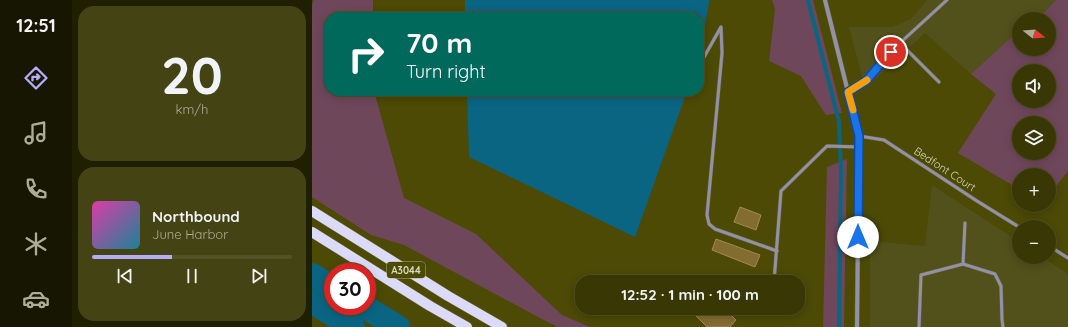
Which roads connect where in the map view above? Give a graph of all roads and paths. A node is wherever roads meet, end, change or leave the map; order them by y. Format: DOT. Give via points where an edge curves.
graph roads {
  1 [pos="825,0"];
  2 [pos="947,0"];
  3 [pos="900,43"];
  4 [pos="704,57"];
  5 [pos="939,82"];
  6 [pos="848,92"];
  7 [pos="859,136"];
  8 [pos="859,148"];
  9 [pos="312,211"];
  10 [pos="965,223"];
  11 [pos="1012,223"];
  12 [pos="312,232"];
  13 [pos="1056,250"];
  14 [pos="777,251"];
  15 [pos="1068,258"];
  16 [pos="963,264"];
  17 [pos="775,275"];
  18 [pos="467,327"];
  19 [pos="502,327"];
  20 [pos="857,327"];
  21 [pos="919,327"];
  22 [pos="1003,327"];
  1 -- 6 [label="street"];
  2 -- 3 [label="lane"];
  3 -- 5 [label="lane"];
  3 -- 6 [label="lane" via="866,81"];
  4 -- 14 [label="lane" via="721,27 722,53 707,215 709,224 715,229"];
  6 -- 7 [label="street"];
  7 -- 8 [label="street"];
  7 -- 11 [label="lane, Bedfont Court" via="884,140"];
  8 -- 14 [label="lane" via="827,146 781,191"];
  8 -- 20 [label="street"];
  9 -- 19 [label="main road, A3044"];
  10 -- 16 [label="lane"];
  12 -- 18 [label="main road, A3044"];
  13 -- 15 [label="lane"];
  14 -- 17 [label="lane"];
  16 -- 21 [label="lane" via="921,275"];
  16 -- 22 [label="lane" via="995,274 1001,286"];
}
